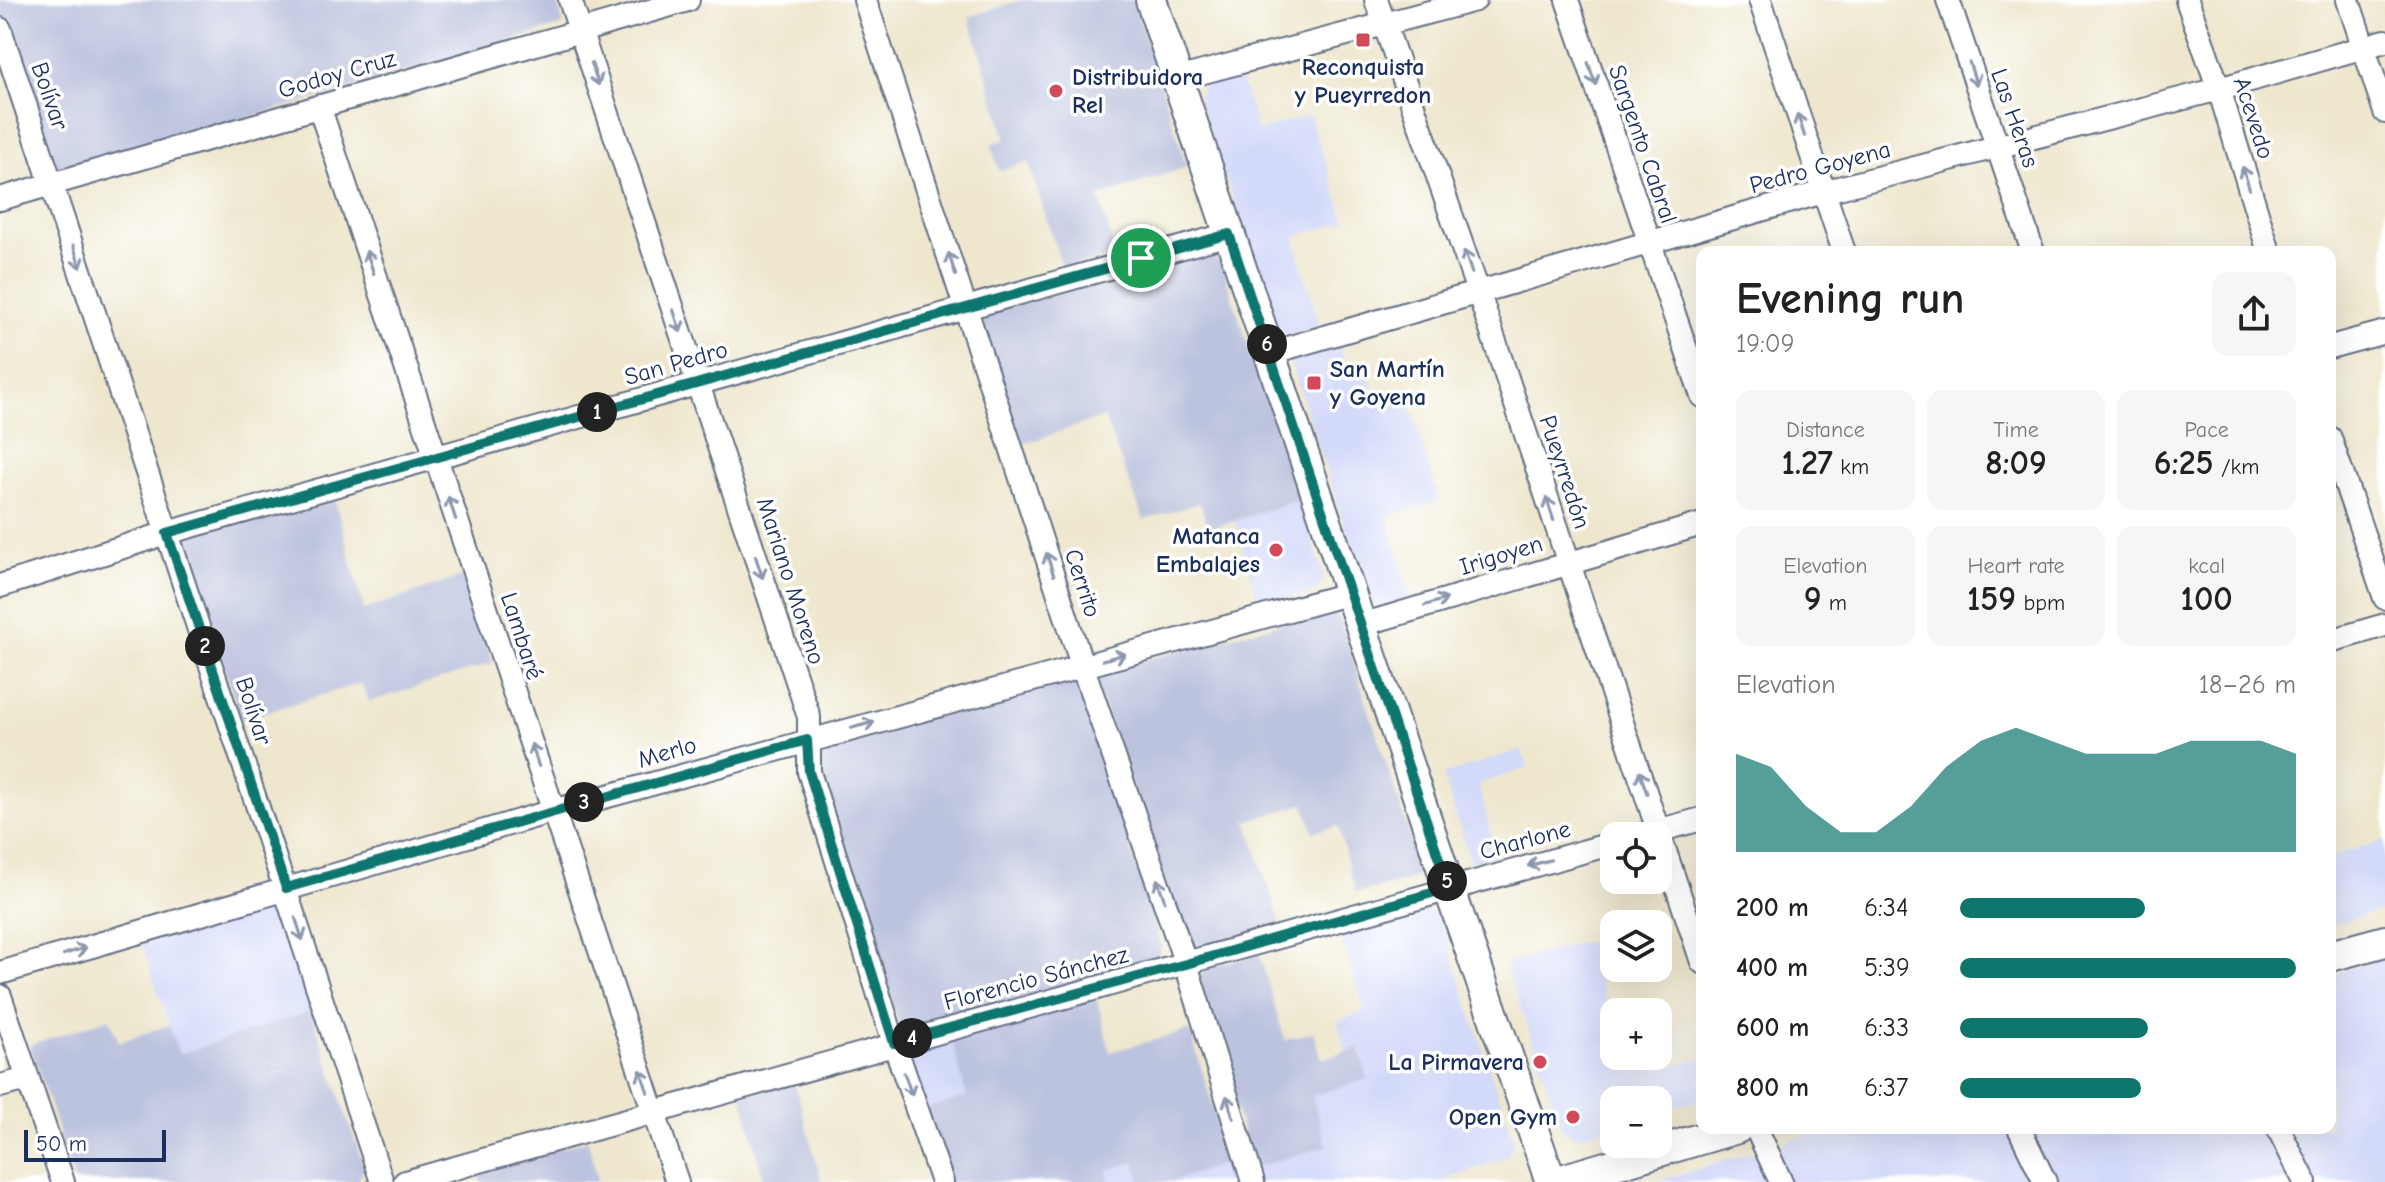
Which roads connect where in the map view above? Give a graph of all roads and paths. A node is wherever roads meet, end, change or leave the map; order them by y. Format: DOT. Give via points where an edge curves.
graph roads {
  1 [pos="570,0"];
  2 [pos="688,0"];
  3 [pos="865,0"];
  4 [pos="1151,0"];
  5 [pos="1376,0"];
  6 [pos="1475,0"];
  7 [pos="1567,0"];
  8 [pos="1760,0"];
  9 [pos="1948,0"];
  10 [pos="2187,0"];
  11 [pos="2348,0"];
  12 [pos="1385,25"];
  13 [pos="0,29"];
  14 [pos="581,31"];
  15 [pos="2374,44"];
  16 [pos="1177,79"];
  17 [pos="2219,89"];
  18 [pos="319,106"];
  19 [pos="2385,112"];
  20 [pos="1997,147"];
  21 [pos="52,183"];
  22 [pos="1823,192"];
  23 [pos="0,199"];
  24 [pos="1229,234"];
  25 [pos="1649,243"];
  26 [pos="1842,246"];
  27 [pos="2031,246"];
  28 [pos="2267,246"];
  29 [pos="1479,294"];
  30 [pos="967,307"];
  31 [pos="2385,332"];
  32 [pos="2336,345"];
  33 [pos="1270,353"];
  34 [pos="1696,379"];
  35 [pos="698,384"];
  36 [pos="2336,455"];
  37 [pos="436,458"];
  38 [pos="1696,526"];
  39 [pos="167,533"];
  40 [pos="1568,562"];
  41 [pos="0,586"];
  42 [pos="1351,593"];
  43 [pos="2385,598"];
  44 [pos="1361,625"];
  45 [pos="2385,625"];
  46 [pos="2336,639"];
  47 [pos="1082,665"];
  48 [pos="807,740"];
  49 [pos="553,811"];
  50 [pos="1696,821"];
  51 [pos="1646,822"];
  52 [pos="1672,827"];
  53 [pos="1600,847"];
  54 [pos="286,888"];
  55 [pos="1449,888"];
  56 [pos="1672,889"];
  57 [pos="2385,941"];
  58 [pos="1696,947"];
  59 [pos="2336,954"];
  60 [pos="1186,964"];
  61 [pos="0,973"];
  62 [pos="0,996"];
  63 [pos="894,1043"];
  64 [pos="28,1079"];
  65 [pos="0,1086"];
  66 [pos="654,1111"];
  67 [pos="1717,1134"];
  68 [pos="1759,1134"];
  69 [pos="2022,1134"];
  70 [pos="2281,1134"];
  71 [pos="63,1182"];
  72 [pos="382,1182"];
  73 [pos="405,1182"];
  74 [pos="677,1182"];
  75 [pos="942,1182"];
  76 [pos="1253,1182"];
  77 [pos="1553,1182"];
  78 [pos="1781,1182"];
  79 [pos="2045,1182"];
  80 [pos="2305,1182"];
  1 -- 14 [label="street, Mariano Moreno"];
  2 -- 14 [label="street, Godoy Cruz"];
  30 -- 3 [label="street, Cerrito, one-way"];
  4 -- 16 [label="main road"];
  5 -- 12 [label="street, Pueyrredón"];
  6 -- 12 [label="street"];
  7 -- 25 [label="street, Sargento Cabral, one-way"];
  22 -- 8 [label="street, one-way"];
  9 -- 20 [label="street, Las Heras, one-way"];
  10 -- 17 [label="street, Acevedo"];
  11 -- 15 [label="street"];
  12 -- 16 [label="street"];
  29 -- 12 [label="street, Pueyrredón, one-way"];
  13 -- 21 [label="street, Bolívar"];
  14 -- 18 [label="street, Godoy Cruz"];
  14 -- 35 [label="street, Mariano Moreno, one-way"];
  15 -- 17 [label="street, Pedro Goyena"];
  15 -- 19 [label="street"];
  16 -- 24 [label="main road"];
  17 -- 20 [label="street, Pedro Goyena"];
  28 -- 17 [label="street, Acevedo, one-way"];
  18 -- 21 [label="street, Godoy Cruz"];
  37 -- 18 [label="street, Lambaré, one-way"];
  20 -- 22 [label="street, Pedro Goyena"];
  20 -- 27 [label="street, Las Heras"];
  21 -- 23 [label="street, Godoy Cruz"];
  21 -- 39 [label="street, Bolívar, one-way"];
  22 -- 25 [label="street, Pedro Goyena"];
  22 -- 26 [label="street"];
  24 -- 30 [label="street, San Pedro"];
  24 -- 33 [label="main road"];
  25 -- 29 [label="street, Pedro Goyena"];
  25 -- 34 [label="street, Sargento Cabral"];
  29 -- 33 [label="street, Pedro Goyena"];
  40 -- 29 [label="street, Pueyrredón, one-way"];
  30 -- 35 [label="street, San Pedro"];
  47 -- 30 [label="street, Cerrito, one-way"];
  31 -- 32 [label="street"];
  33 -- 42 [label="main road"];
  35 -- 37 [label="street, San Pedro"];
  35 -- 48 [label="street, Mariano Moreno, one-way" via="809,717"];
  36 -- 43 [label="street"];
  37 -- 39 [label="street, San Pedro"];
  49 -- 37 [label="street, Lambaré, one-way"];
  38 -- 40 [label="street, Irigoyen"];
  39 -- 41 [label="street, San Pedro"];
  39 -- 54 [label="street, Bolívar"];
  44 -- 40 [label="street, Irigoyen, one-way"];
  51 -- 40 [label="street, Pueyrredón, one-way"];
  42 -- 44 [label="main road"];
  47 -- 42 [label="street, Merlo, one-way"];
  44 -- 55 [label="main road"];
  45 -- 46 [label="street"];
  48 -- 47 [label="street, Merlo, one-way"];
  60 -- 47 [label="street, Cerrito, one-way"];
  48 -- 49 [label="street, Merlo"];
  48 -- 63 [label="street, Mariano Moreno" via="809,772"];
  49 -- 54 [label="street, Merlo"];
  66 -- 49 [label="street, Lambaré, one-way"];
  50 -- 52 [label="street"];
  53 -- 55 [label="street, Charlone, one-way"];
  61 -- 54 [label="street, Merlo, one-way"];
  54 -- 72 [label="street, Bolívar, one-way"];
  55 -- 60 [label="street, Florencio Sánchez"];
  55 -- 77 [label="main road"];
  56 -- 58 [label="street, Pueyrredón"];
  57 -- 59 [label="main road"];
  60 -- 63 [label="street, Florencio Sánchez"];
  76 -- 60 [label="street, Cerrito, one-way"];
  62 -- 64 [label="street"];
  63 -- 66 [label="street, Florencio Sánchez"];
  63 -- 75 [label="street, Mariano Moreno, one-way"];
  64 -- 65 [label="street"];
  64 -- 71 [label="street"];
  66 -- 73 [label="street, Florencio Sánchez"];
  66 -- 74 [label="street, Lambaré"];
  67 -- 77 [label="main road"];
  68 -- 78 [label="street"];
  69 -- 79 [label="street"];
  70 -- 80 [label="street"];
}
